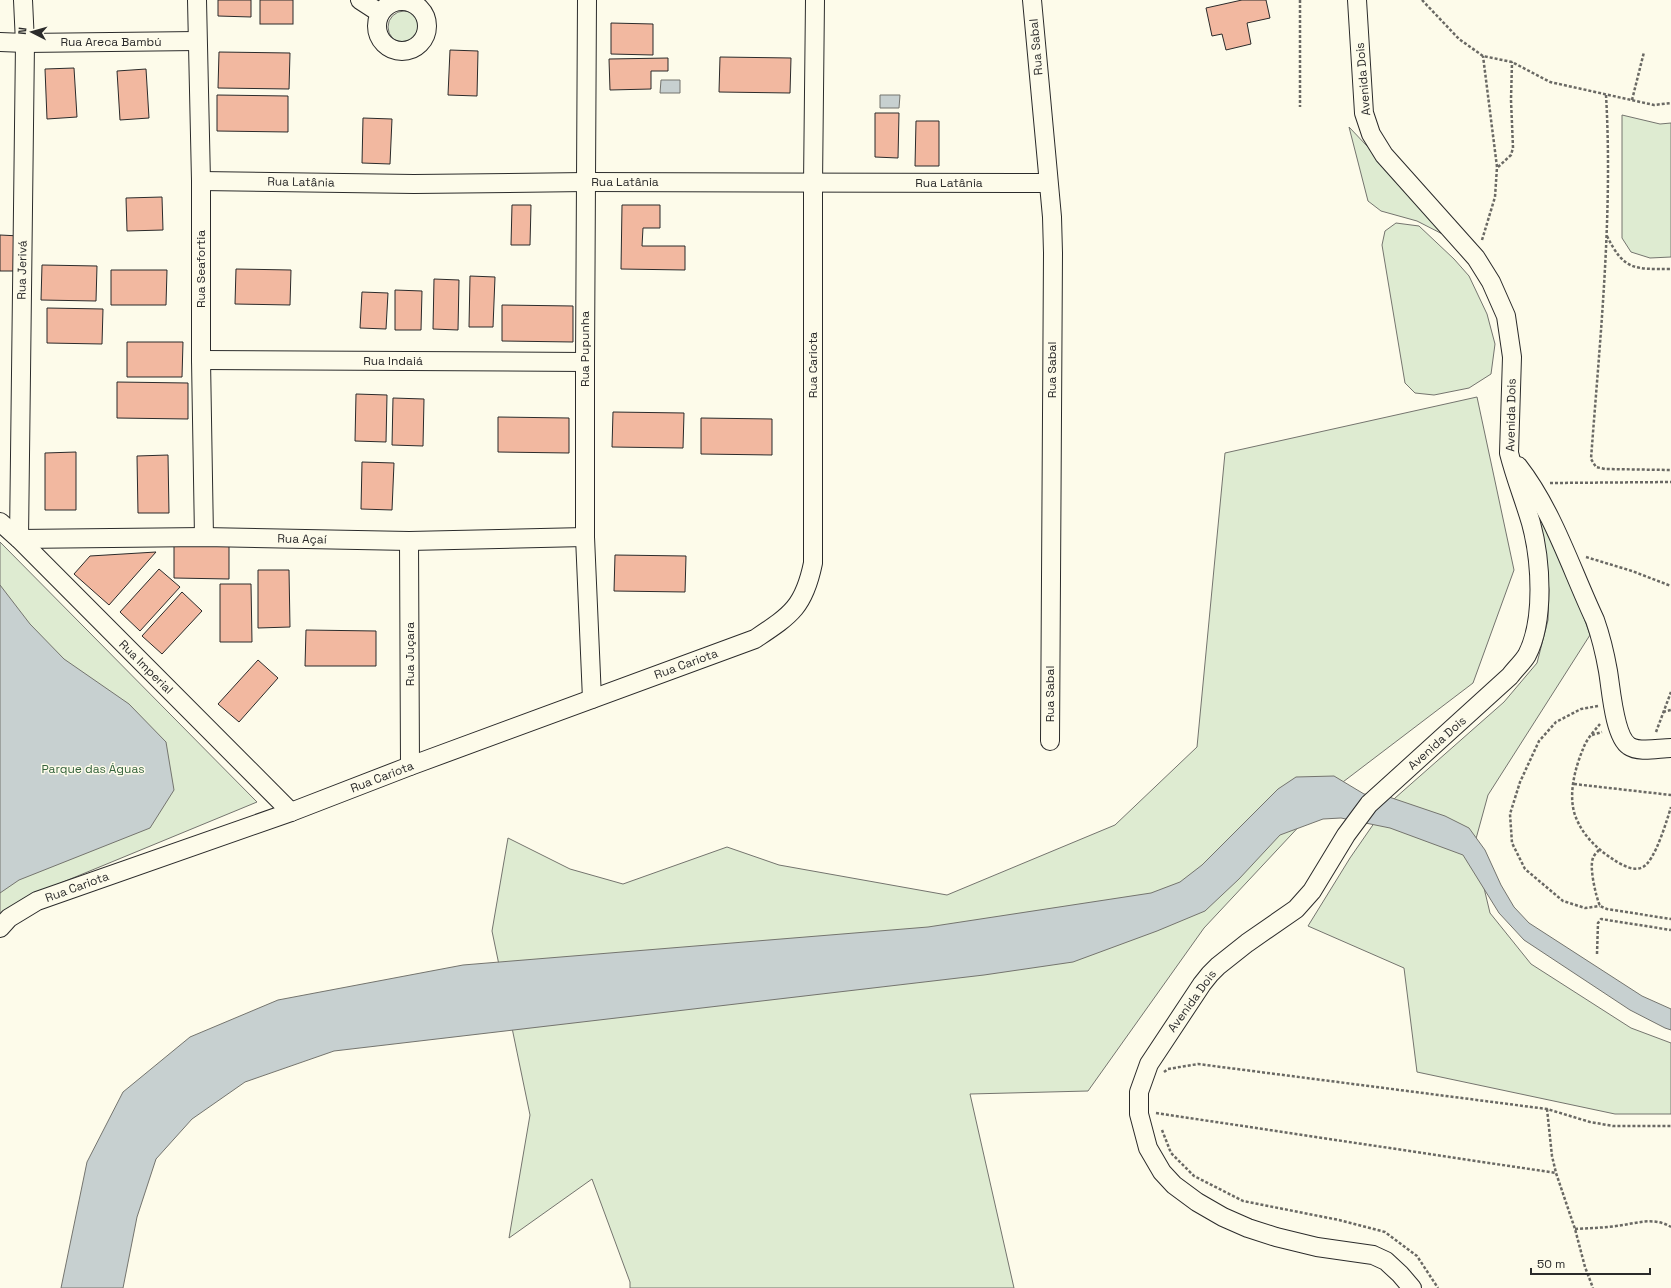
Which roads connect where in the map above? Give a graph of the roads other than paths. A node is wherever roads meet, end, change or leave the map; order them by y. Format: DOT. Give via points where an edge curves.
graph roads {
  1 [pos="24,0"];
  2 [pos="197,0"];
  3 [pos="360,0"];
  4 [pos="587,0"];
  5 [pos="815,0"];
  6 [pos="1032,0"];
  7 [pos="1357,0"];
  8 [pos="380,13"];
  9 [pos="197,41"];
  10 [pos="0,42"];
  11 [pos="25,43"];
  12 [pos="201,181"];
  13 [pos="586,182"];
  14 [pos="1048,183"];
  15 [pos="812,184"];
  16 [pos="201,360"];
  17 [pos="585,362"];
  18 [pos="1509,454"];
  19 [pos="0,522"];
  20 [pos="204,537"];
  21 [pos="585,537"];
  22 [pos="19,539"];
  23 [pos="409,541"];
  24 [pos="592,699"];
  25 [pos="1050,741"];
  26 [pos="1671,748"];
  27 [pos="410,766"];
  28 [pos="290,812"];
  29 [pos="0,928"];
  30 [pos="1412,1288"];
  1 -- 11 [label="street, Rua Jerivá"];
  2 -- 9 [label="street, Rua Seafortia"];
  3 -- 8 [label="street"];
  4 -- 13 [label="street, Rua Pupunha"];
  5 -- 15 [label="street, Rua Cariota"];
  6 -- 14 [label="street, Rua Sabal"];
  7 -- 18 [label="street, Avenida Dois" via="1364,113 1371,134 1384,155 1476,258 1491,282 1506,316 1512,357"];
  9 -- 11 [label="street, Rua Areca Bambú"];
  9 -- 12 [label="street, Rua Seafortia"];
  10 -- 11 [label="street, Rua Areca Bambú"];
  11 -- 22 [label="street, Rua Jerivá"];
  12 -- 13 [label="street, Rua Latânia" via="414,184"];
  12 -- 16 [label="street, Rua Seafortia"];
  13 -- 15 [label="street, Rua Latânia"];
  13 -- 17 [label="street, Rua Pupunha"];
  14 -- 15 [label="street, Rua Latânia"];
  14 -- 25 [label="street, Rua Sabal" via="1053,252"];
  15 -- 24 [label="street, Rua Cariota" via="813,563 805,593 783,620 755,639"];
  16 -- 17 [label="street, Rua Indaiá"];
  16 -- 20 [label="street, Rua Seafortia"];
  17 -- 21 [label="street, Rua Pupunha"];
  18 -- 26 [label="street" via="1531,483 1549,517 1595,620 1608,672 1611,698 1624,741 1636,749"];
  18 -- 30 [label="street, Avenida Dois" via="1531,524 1537,568 1538,615 1535,635 1527,655 1494,692 1369,804 1346,835 1312,892 1296,909 1241,947 1206,979 1149,1064 1139,1092 1139,1114 1148,1148 1162,1172 1185,1194 1223,1217 1255,1230 1317,1246 1373,1255 1386,1261"];
  19 -- 22 [label="street, Rua Imperial"];
  20 -- 22 [label="street, Rua Açaí"];
  20 -- 23 [label="street, Rua Açaí"];
  21 -- 23 [label="street, Rua Açaí"];
  21 -- 24 [label="street, Rua Pupunha"];
  22 -- 28 [label="street, Rua Imperial"];
  23 -- 27 [label="street, Rua Juçara"];
  24 -- 27 [label="street, Rua Cariota"];
  27 -- 28 [label="street, Rua Cariota"];
  28 -- 29 [label="street, Rua Cariota" via="36,902 9,918"];
}
